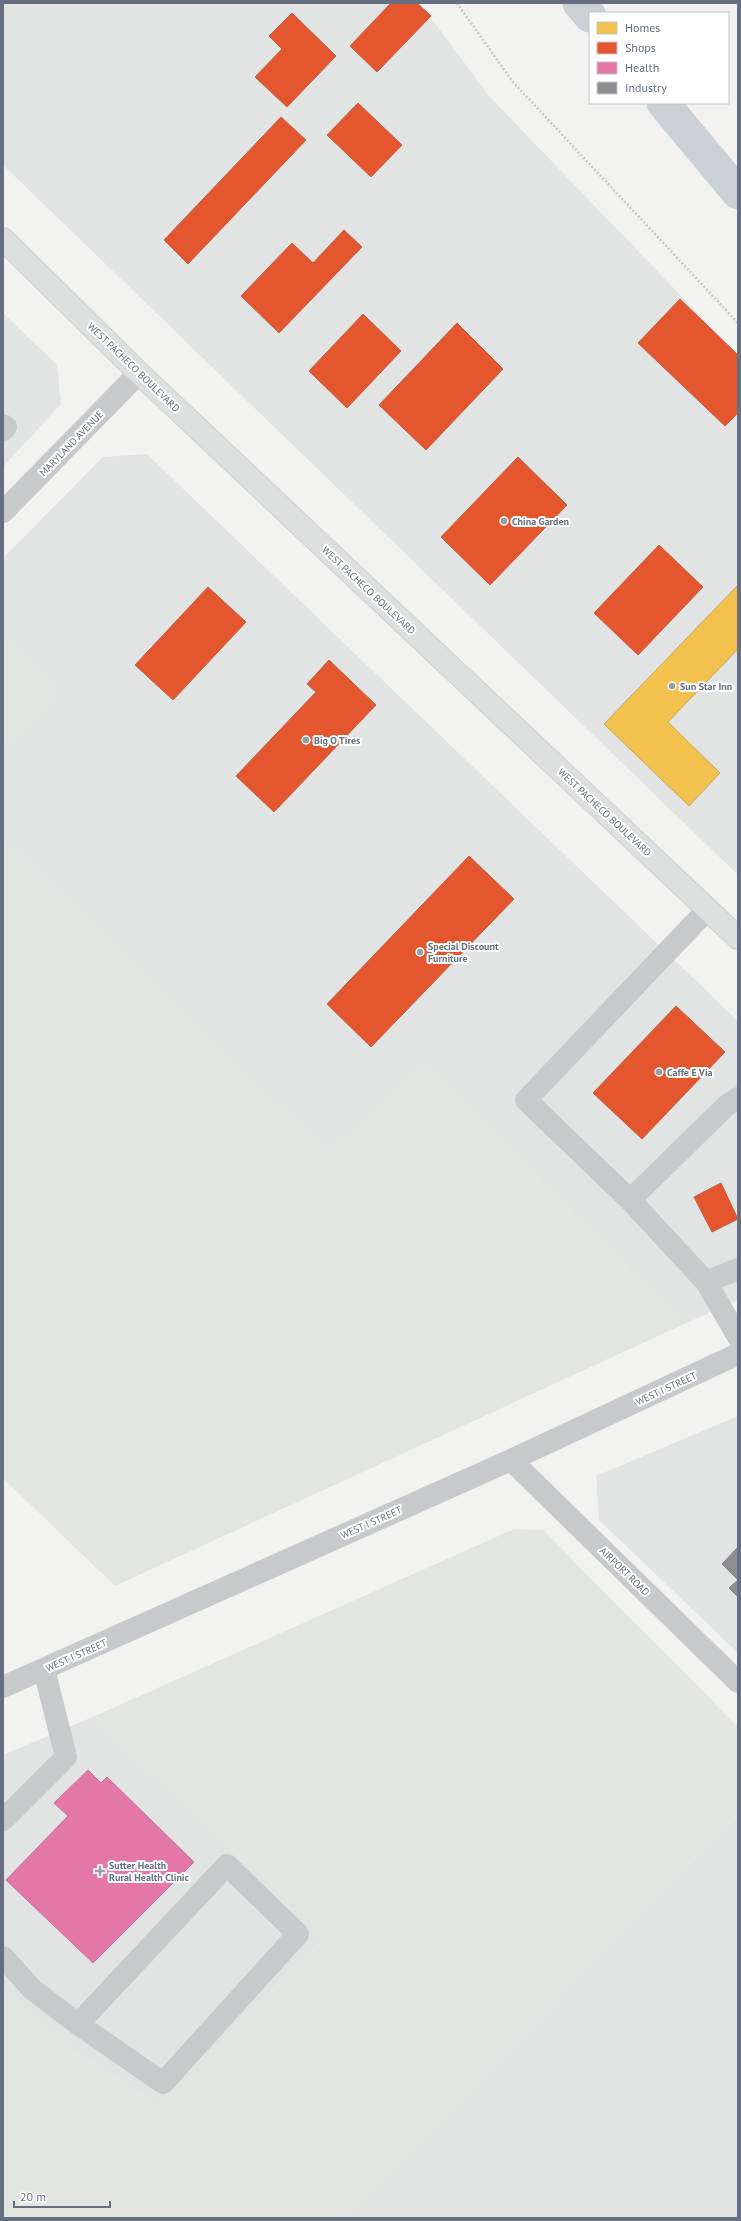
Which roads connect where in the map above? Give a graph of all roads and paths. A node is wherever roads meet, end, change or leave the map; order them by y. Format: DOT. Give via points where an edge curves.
graph roads {
  1 [pos="457,3"];
  2 [pos="3,239"];
  3 [pos="738,323"];
  4 [pos="139,373"];
  5 [pos="3,425"];
  6 [pos="3,430"];
  7 [pos="3,512"];
  8 [pos="708,909"];
  9 [pos="738,938"];
  10 [pos="738,1098"];
  11 [pos="630,1200"];
  12 [pos="738,1269"];
  13 [pos="706,1282"];
  14 [pos="738,1337"];
  15 [pos="738,1354"];
  16 [pos="511,1460"];
  17 [pos="44,1669"];
  18 [pos="738,1682"];
  19 [pos="3,1687"];
  20 [pos="3,1820"];
  21 [pos="3,1957"];
  22 [pos="78,2024"];
  1 -- 3 [label="path" via="512,81"];
  2 -- 4 [label="highway, WEST PACHECO BOULEVARD"];
  4 -- 7 [label="street, MARYLAND AVENUE"];
  4 -- 8 [label="highway, WEST PACHECO BOULEVARD"];
  5 -- 6 [label="street" via="6,428"];
  8 -- 9 [label="highway, WEST PACHECO BOULEVARD"];
  8 -- 11 [label="street" via="526,1100"];
  10 -- 11 [label="street" via="726,1106"];
  11 -- 13 [label="street"];
  12 -- 13 [label="street"];
  13 -- 14 [label="street"];
  15 -- 16 [label="street, WEST I STREET"];
  16 -- 17 [label="street, WEST I STREET"];
  16 -- 18 [label="street, AIRPORT ROAD"];
  17 -- 19 [label="street, WEST I STREET"];
  17 -- 20 [label="street" via="66,1757"];
  21 -- 22 [label="street" via="32,1989"];
  22 -- 22 [label="street" via="163,2083 298,1934 227,1865"];
}
